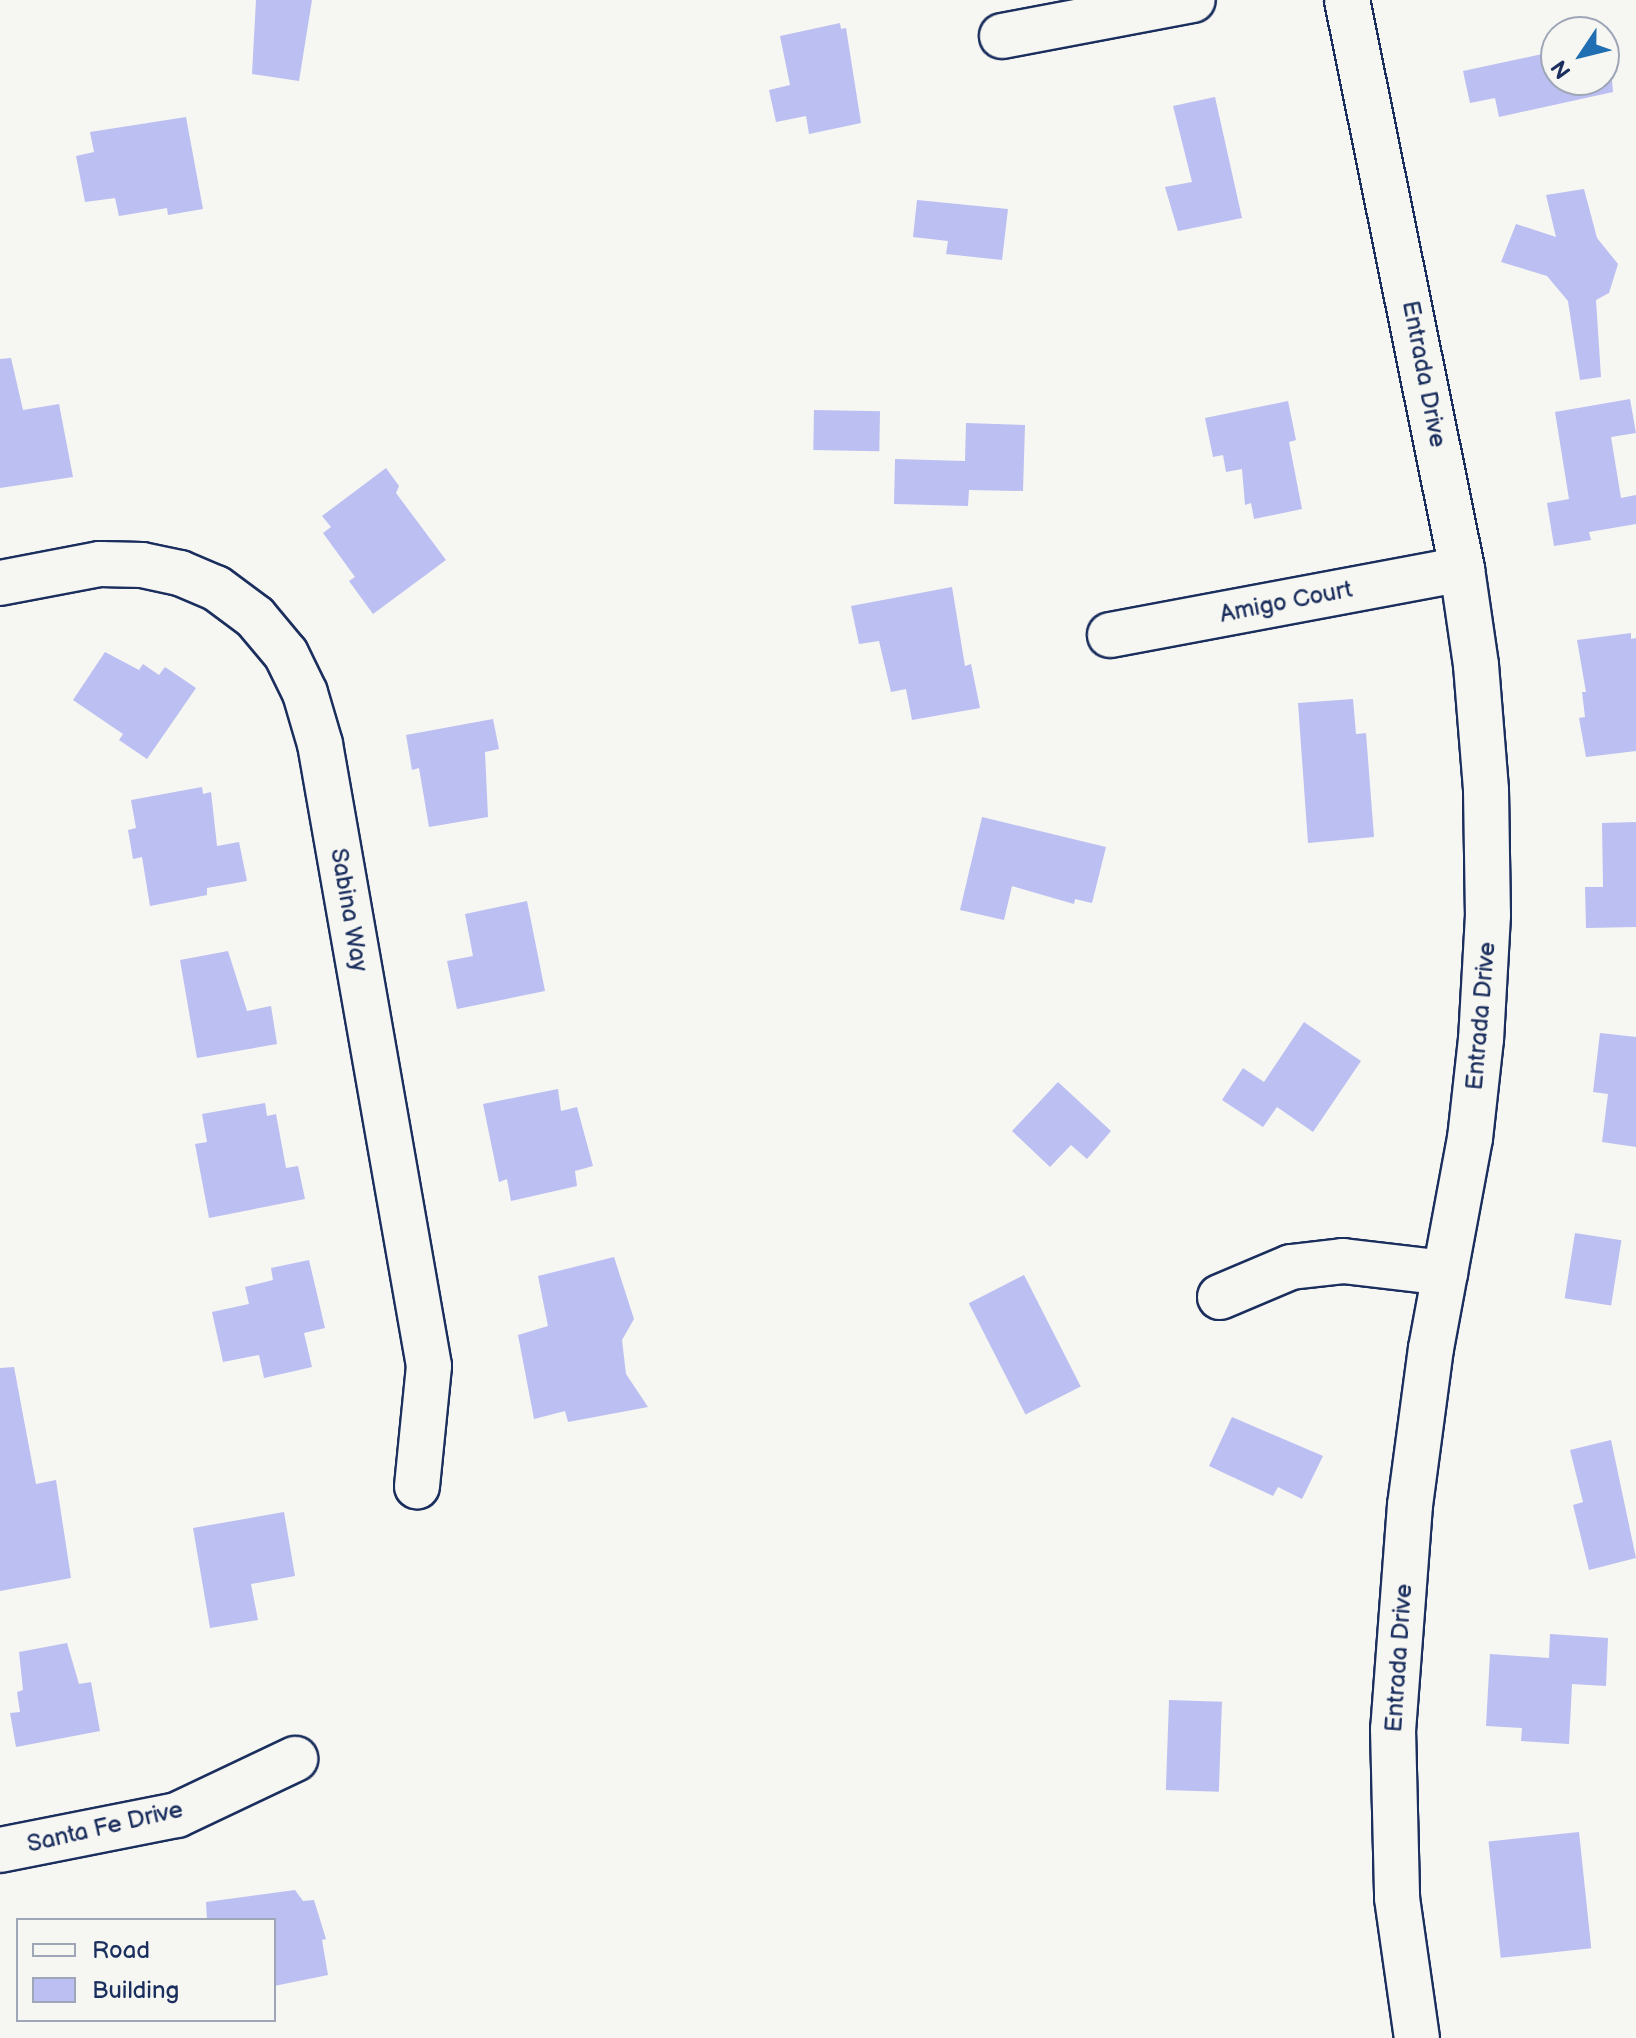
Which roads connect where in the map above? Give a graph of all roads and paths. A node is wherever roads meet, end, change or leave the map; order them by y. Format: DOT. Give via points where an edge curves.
graph roads {
  1 [pos="1193,0"];
  2 [pos="1347,0"];
  3 [pos="1002,36"];
  4 [pos="1462,569"];
  5 [pos="0,583"];
  6 [pos="1110,635"];
  7 [pos="1445,1273"];
  8 [pos="1220,1297"];
  9 [pos="417,1486"];
  10 [pos="295,1759"];
  11 [pos="0,1850"];
  12 [pos="1417,2038"];
  1 -- 3 [label="street"];
  2 -- 4 [label="street, Entrada Drive"];
  4 -- 6 [label="street, Amigo Court"];
  4 -- 7 [label="street, Entrada Drive" via="1486,790 1488,915 1471,1124"];
  5 -- 9 [label="street, Sabina Way" via="100,564 180,573 216,588 255,617 286,654 305,693 320,744 429,1366"];
  7 -- 8 [label="street" via="1343,1261 1291,1267"];
  7 -- 12 [label="street, Entrada Drive" via="1410,1505 1393,1729 1397,1898"];
  10 -- 11 [label="street, Santa Fe Drive" via="177,1815"];
}
